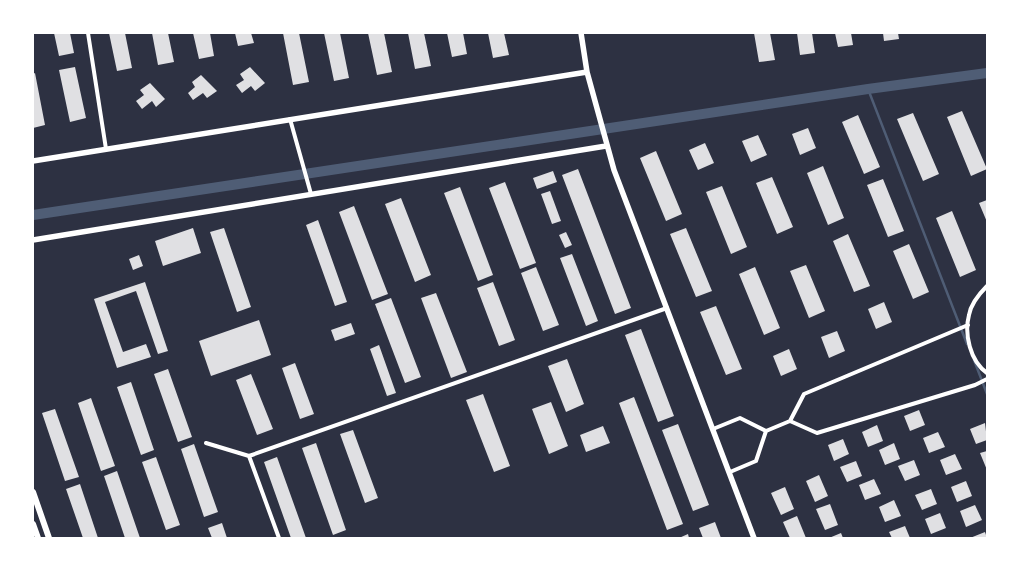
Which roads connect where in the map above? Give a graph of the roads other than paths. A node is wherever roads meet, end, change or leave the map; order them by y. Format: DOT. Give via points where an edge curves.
graph roads {
  1 [pos="88,33"];
  2 [pos="581,33"];
  3 [pos="587,72"];
  4 [pos="290,119"];
  5 [pos="606,145"];
  6 [pos="106,149"];
  7 [pos="33,160"];
  8 [pos="310,194"];
  9 [pos="33,240"];
  10 [pos="987,286"];
  11 [pos="667,308"];
  12 [pos="968,325"];
  13 [pos="987,373"];
  14 [pos="987,379"];
  15 [pos="790,421"];
  16 [pos="713,429"];
  17 [pos="766,431"];
  18 [pos="206,443"];
  19 [pos="250,456"];
  20 [pos="730,472"];
  21 [pos="33,492"];
  22 [pos="33,524"];
  23 [pos="38,538"];
  24 [pos="49,538"];
  25 [pos="279,538"];
  26 [pos="754,538"];
  1 -- 6 [label="street"];
  2 -- 3 [label="street"];
  3 -- 4 [label="street"];
  3 -- 5 [label="street"];
  4 -- 6 [label="street"];
  4 -- 8 [label="street"];
  5 -- 8 [label="street"];
  5 -- 11 [label="street"];
  6 -- 7 [label="street"];
  8 -- 9 [label="street"];
  10 -- 12 [label="street" via="977,297 968,315"];
  11 -- 16 [label="street"];
  11 -- 19 [label="street"];
  12 -- 13 [label="street" via="967,335 972,354"];
  12 -- 15 [label="street" via="804,394"];
  14 -- 15 [label="street" via="976,385 817,433"];
  15 -- 17 [label="street"];
  16 -- 17 [label="street" via="740,418"];
  16 -- 20 [label="street"];
  17 -- 20 [label="street" via="756,461"];
  18 -- 19 [label="street"];
  19 -- 25 [label="street"];
  20 -- 26 [label="street"];
  21 -- 24 [label="main road"];
  22 -- 23 [label="main road"];
}
